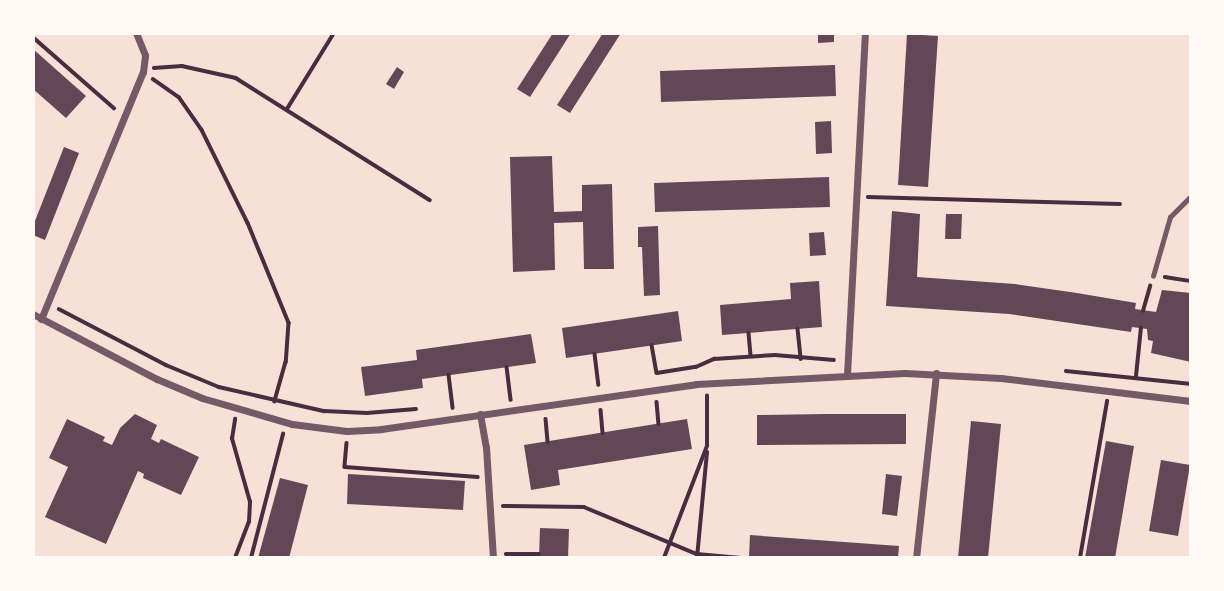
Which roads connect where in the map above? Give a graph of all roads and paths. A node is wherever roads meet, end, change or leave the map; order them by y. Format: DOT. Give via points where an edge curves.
graph roads {
  1 [pos="136,33"];
  2 [pos="334,33"];
  3 [pos="866,33"];
  4 [pos="33,37"];
  5 [pos="70,69"];
  6 [pos="143,72"];
  7 [pos="64,76"];
  8 [pos="287,109"];
  9 [pos="124,116"];
  10 [pos="1191,196"];
  11 [pos="855,197"];
  12 [pos="430,200"];
  13 [pos="1120,204"];
  14 [pos="1153,276"];
  15 [pos="48,302"];
  16 [pos="33,314"];
  17 [pos="41,319"];
  18 [pos="1141,328"];
  19 [pos="798,329"];
  20 [pos="749,333"];
  21 [pos="652,345"];
  22 [pos="596,354"];
  23 [pos="751,356"];
  24 [pos="507,367"];
  25 [pos="936,373"];
  26 [pos="848,375"];
  27 [pos="449,376"];
  28 [pos="1136,376"];
  29 [pos="707,383"];
  30 [pos="656,388"];
  31 [pos="1108,391"];
  32 [pos="600,396"];
  33 [pos="275,401"];
  34 [pos="1191,401"];
  35 [pos="544,405"];
  36 [pos="236,409"];
  37 [pos="513,410"];
  38 [pos="480,414"];
  39 [pos="270,418"];
  40 [pos="454,418"];
  41 [pos="286,422"];
  42 [pos="423,423"];
  43 [pos="659,424"];
  44 [pos="348,430"];
  45 [pos="603,433"];
  46 [pos="548,442"];
  47 [pos="707,446"];
  48 [pos="379,469"];
  49 [pos="377,476"];
  50 [pos="488,478"];
  51 [pos="266,502"];
  52 [pos="273,504"];
  53 [pos="490,506"];
  54 [pos="670,543"];
  55 [pos="253,552"];
  56 [pos="260,553"];
  57 [pos="539,554"];
  58 [pos="493,556"];
  59 [pos="697,556"];
  60 [pos="235,558"];
  61 [pos="251,558"];
  62 [pos="664,558"];
  63 [pos="741,558"];
  64 [pos="916,558"];
  65 [pos="1080,558"];
  1 -- 6 [label="street" via="145,55"];
  2 -- 8 [label="path"];
  3 -- 11 [label="street"];
  4 -- 5 [label="path"];
  5 -- 7 [label="path"];
  5 -- 9 [label="path"];
  6 -- 8 [label="path" via="182,66 208,69 236,78"];
  6 -- 9 [label="street"];
  6 -- 33 [label="path" via="179,97 202,130 248,223 289,323 286,362"];
  8 -- 12 [label="path"];
  9 -- 15 [label="street"];
  10 -- 14 [label="lane" via="1170,217"];
  11 -- 13 [label="path"];
  11 -- 26 [label="street"];
  15 -- 17 [label="street"];
  15 -- 33 [label="path" via="166,365 219,387"];
  16 -- 17 [label="street"];
  17 -- 36 [label="street" via="158,379"];
  18 -- 28 [label="path"];
  19 -- 23 [label="path" via="801,359"];
  20 -- 23 [label="path"];
  21 -- 23 [label="path" via="657,373 714,359"];
  22 -- 32 [label="path"];
  24 -- 37 [label="path"];
  25 -- 26 [label="street"];
  25 -- 31 [label="street"];
  25 -- 64 [label="street"];
  26 -- 29 [label="street"];
  27 -- 40 [label="path"];
  29 -- 30 [label="street"];
  29 -- 47 [label="path"];
  30 -- 32 [label="street"];
  30 -- 43 [label="path"];
  31 -- 34 [label="street"];
  31 -- 65 [label="path"];
  32 -- 35 [label="street"];
  32 -- 45 [label="path"];
  33 -- 39 [label="path"];
  33 -- 42 [label="path" via="324,411 421,409"];
  35 -- 37 [label="street"];
  35 -- 46 [label="path"];
  36 -- 39 [label="street"];
  36 -- 60 [label="path" via="232,439 250,502 249,522"];
  37 -- 38 [label="street"];
  38 -- 40 [label="street"];
  38 -- 50 [label="street"];
  39 -- 41 [label="street"];
  40 -- 42 [label="street"];
  41 -- 44 [label="street"];
  41 -- 51 [label="path"];
  42 -- 44 [label="street"];
  44 -- 48 [label="path" via="345,467"];
  47 -- 54 [label="path"];
  47 -- 59 [label="path"];
  48 -- 49 [label="path"];
  48 -- 50 [label="path"];
  50 -- 53 [label="street"];
  51 -- 52 [label="path"];
  51 -- 55 [label="path"];
  53 -- 54 [label="path" via="584,507"];
  53 -- 58 [label="street"];
  54 -- 59 [label="path"];
  54 -- 62 [label="path"];
  55 -- 56 [label="path"];
  55 -- 61 [label="path"];
  57 -- 58 [label="path"];
  59 -- 63 [label="path"];
}
